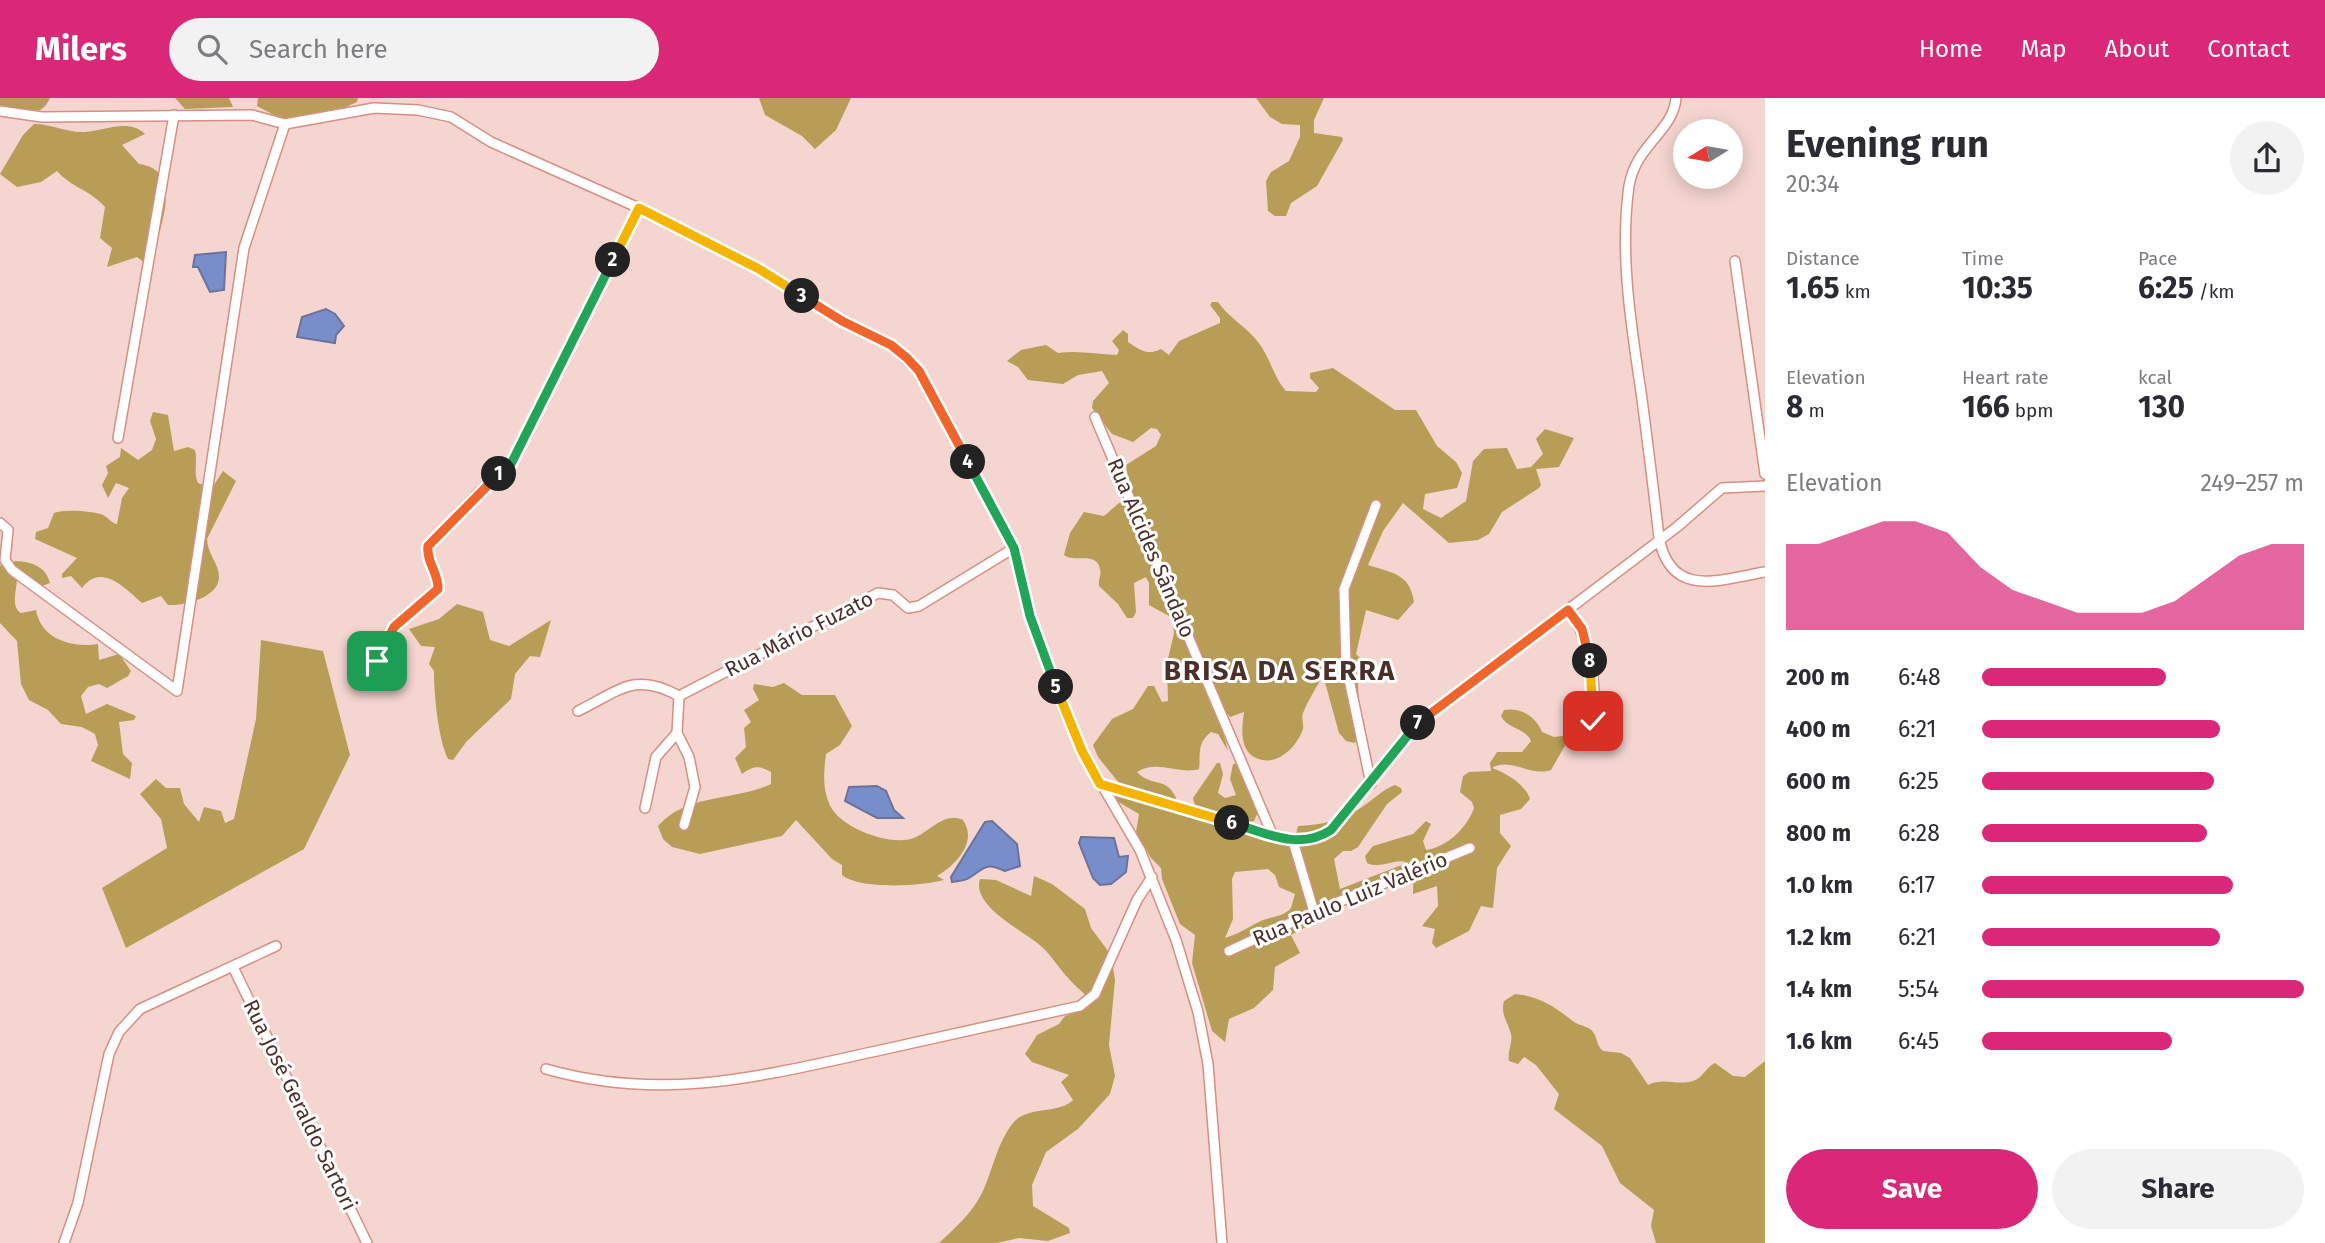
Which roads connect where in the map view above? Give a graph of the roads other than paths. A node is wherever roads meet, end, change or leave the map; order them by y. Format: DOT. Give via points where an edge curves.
graph roads {
  1 [pos="1676,98"];
  2 [pos="375,103"];
  3 [pos="0,111"];
  4 [pos="174,115"];
  5 [pos="285,124"];
  6 [pos="639,208"];
  7 [pos="1735,261"];
  8 [pos="1095,417"];
  9 [pos="118,438"];
  10 [pos="1765,474"];
  11 [pos="1765,486"];
  12 [pos="1376,505"];
  13 [pos="0,523"];
  14 [pos="1659,538"];
  15 [pos="1014,548"];
  16 [pos="1765,572"];
  17 [pos="1568,610"];
  18 [pos="377,661"];
  19 [pos="678,696"];
  20 [pos="578,711"];
  21 [pos="677,733"];
  22 [pos="1591,734"];
  23 [pos="1100,784"];
  24 [pos="1371,784"];
  25 [pos="645,808"];
  26 [pos="684,825"];
  27 [pos="1272,834"];
  28 [pos="1293,841"];
  29 [pos="1470,848"];
  30 [pos="1152,877"];
  31 [pos="1314,912"];
  32 [pos="276,946"];
  33 [pos="1230,951"];
  34 [pos="233,967"];
  35 [pos="546,1069"];
  36 [pos="64,1243"];
  37 [pos="367,1243"];
  38 [pos="1222,1243"];
  1 -- 14 [label="street" via="1670,119 1637,158 1627,212 1630,330"];
  2 -- 5 [label="street"];
  2 -- 6 [label="street" via="451,117 491,142"];
  3 -- 4 [label="street" via="43,117"];
  4 -- 5 [label="street" via="252,115"];
  4 -- 9 [label="street"];
  5 -- 13 [label="street" via="244,248 177,691 12,570 5,560 8,530"];
  6 -- 15 [label="street" via="759,269 907,358 919,371"];
  6 -- 18 [label="street" via="511,464 432,540 428,555 438,589 394,627"];
  7 -- 10 [label="street"];
  8 -- 27 [label="street, Rua Alcides Sândalo"];
  11 -- 14 [label="street" via="1722,488"];
  12 -- 24 [label="street" via="1344,589 1346,665"];
  14 -- 16 [label="street" via="1667,564 1678,576 1706,582"];
  14 -- 17 [label="street"];
  15 -- 19 [label="street, Rua Mário Fuzato" via="919,606 908,608 893,595 878,593"];
  15 -- 23 [label="street" via="1030,616 1063,710"];
  17 -- 22 [label="street" via="1582,629 1588,651 1594,701"];
  17 -- 24 [label="street" via="1410,730"];
  19 -- 20 [label="street" via="653,684 637,683"];
  19 -- 21 [label="street"];
  21 -- 25 [label="street" via="656,757"];
  21 -- 26 [label="street" via="689,757 695,787"];
  23 -- 27 [label="street"];
  23 -- 30 [label="street"];
  24 -- 28 [label="street" via="1331,830 1311,840"];
  27 -- 28 [label="street"];
  28 -- 31 [label="street"];
  29 -- 31 [label="street, Rua Paulo Luiz Valério"];
  30 -- 35 [label="street" via="1137,900 1096,994 1080,1006 788,1070 696,1085 600,1083"];
  30 -- 38 [label="street" via="1176,940 1206,1051"];
  31 -- 33 [label="street, Rua Paulo Luiz Valério"];
  32 -- 34 [label="street"];
  34 -- 36 [label="street" via="141,1009 119,1032 109,1054 78,1203"];
  34 -- 37 [label="street, Rua José Geraldo Sartori"];
}
